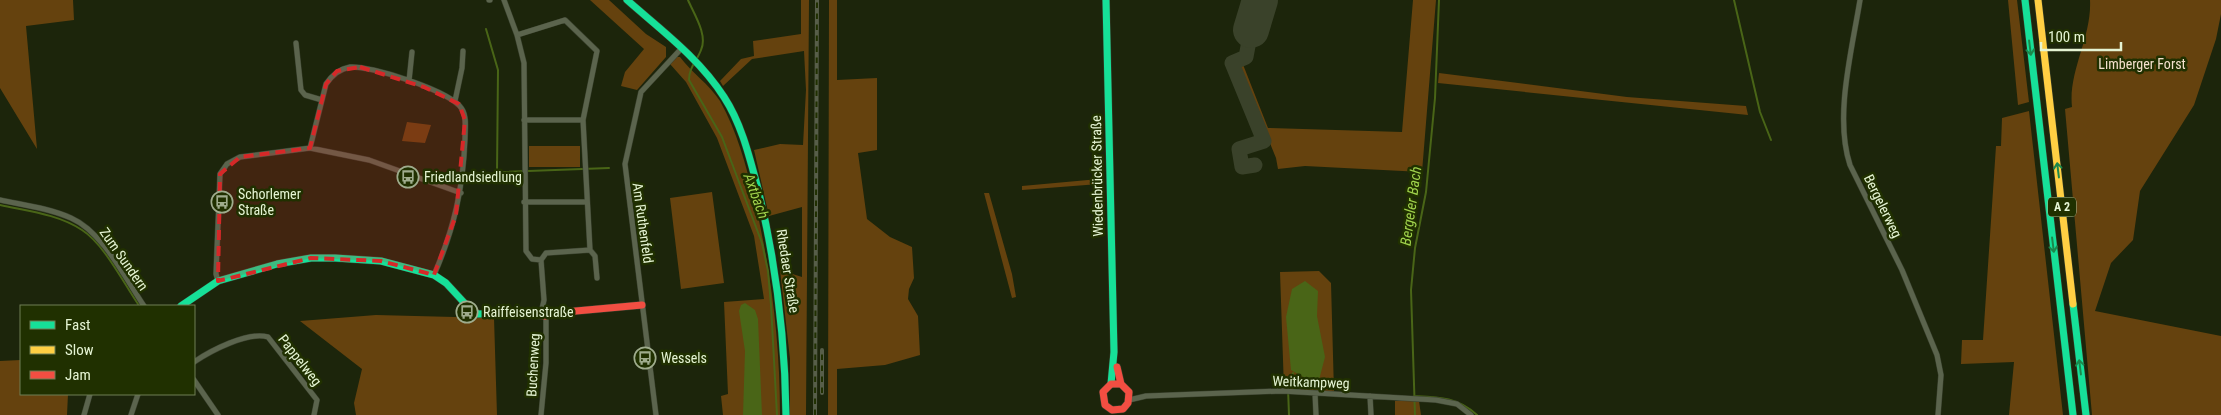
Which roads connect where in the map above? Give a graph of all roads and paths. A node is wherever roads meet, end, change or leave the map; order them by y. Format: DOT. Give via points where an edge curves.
graph roads {
  1 [pos="504,0"];
  2 [pos="627,0"];
  3 [pos="1106,0"];
  4 [pos="1860,0"];
  5 [pos="2025,0"];
  6 [pos="2038,0"];
  7 [pos="517,35"];
  8 [pos="296,44"];
  9 [pos="680,50"];
  10 [pos="463,51"];
  11 [pos="412,52"];
  12 [pos="409,81"];
  13 [pos="322,100"];
  14 [pos="455,101"];
  15 [pos="524,120"];
  16 [pos="583,120"];
  17 [pos="310,148"];
  18 [pos="461,192"];
  19 [pos="0,200"];
  20 [pos="524,202"];
  21 [pos="586,202"];
  22 [pos="590,250"];
  23 [pos="541,260"];
  24 [pos="434,275"];
  25 [pos="596,278"];
  26 [pos="218,281"];
  27 [pos="544,300"];
  28 [pos="143,305"];
  29 [pos="182,305"];
  30 [pos="642,305"];
  31 [pos="546,314"];
  32 [pos="1114,352"];
  33 [pos="195,361"];
  34 [pos="195,381"];
  35 [pos="1111,384"];
  36 [pos="1121,384"];
  37 [pos="1315,393"];
  38 [pos="90,395"];
  39 [pos="138,395"];
  40 [pos="1129,396"];
  41 [pos="1370,396"];
  42 [pos="1116,413"];
  43 [pos="84,415"];
  44 [pos="131,415"];
  45 [pos="218,415"];
  46 [pos="314,415"];
  47 [pos="541,415"];
  48 [pos="656,415"];
  49 [pos="786,415"];
  50 [pos="1316,415"];
  51 [pos="1371,415"];
  52 [pos="1471,415"];
  53 [pos="1938,415"];
  54 [pos="2073,415"];
  55 [pos="2086,415"];
  1 -- 7 [label="street"];
  2 -- 9 [label="main road, Rhedaer Straße"];
  3 -- 32 [label="main road, Wiedenbrücker Straße"];
  4 -- 53 [label="street, Bergelerweg" via="1842,123 1845,150 1902,270 1937,354 1942,375"];
  5 -- 54 [label="main road, A 2, one-way"];
  55 -- 6 [label="main road, A 2, one-way"];
  7 -- 15 [label="street" via="524,63"];
  7 -- 16 [label="street" via="565,20 595,48 597,55"];
  8 -- 13 [label="street" via="301,90 305,95"];
  9 -- 30 [label="street, Am Ruthenfeld" via="641,92 625,164"];
  9 -- 49 [label="main road, Rhedaer Straße" via="723,96 741,131 768,228 784,327"];
  10 -- 14 [label="street"];
  11 -- 12 [label="street"];
  12 -- 13 [label="street" via="350,67 330,77"];
  12 -- 14 [label="street"];
  13 -- 17 [label="street"];
  14 -- 18 [label="street" via="462,108 465,120"];
  15 -- 16 [label="street"];
  15 -- 20 [label="street"];
  16 -- 21 [label="street"];
  17 -- 18 [label="street" via="369,160"];
  17 -- 26 [label="street" via="240,157 224,168 219,187"];
  18 -- 24 [label="street" via="450,235"];
  19 -- 28 [label="street, Zum Sundern" via="62,214 82,224 102,243"];
  20 -- 21 [label="street"];
  20 -- 23 [label="street" via="526,251 532,259"];
  21 -- 22 [label="street"];
  22 -- 23 [label="street" via="546,253"];
  22 -- 25 [label="street" via="595,256"];
  23 -- 27 [label="street"];
  24 -- 26 [label="main road" via="381,261 311,258"];
  24 -- 31 [label="main road" via="478,314"];
  26 -- 29 [label="main road"];
  27 -- 31 [label="street, Buchenweg"];
  27 -- 31 [label="street"];
  30 -- 31 [label="main road"];
  30 -- 48 [label="street, Am Ruthenfeld"];
  31 -- 47 [label="street, Buchenweg"];
  32 -- 35 [label="main road"];
  32 -- 36 [label="main road"];
  33 -- 46 [label="street, Pappelweg" via="212,350 257,335 268,337 317,400"];
  34 -- 45 [label="street"];
  35 -- 36 [label="main road"];
  35 -- 42 [label="main road" via="1105,388 1102,397 1105,405"];
  36 -- 40 [label="main road"];
  37 -- 40 [label="street, Weitkampweg"];
  37 -- 41 [label="street, Weitkampweg"];
  37 -- 50 [label="street"];
  38 -- 43 [label="street"];
  39 -- 44 [label="street"];
  40 -- 42 [label="main road"];
  41 -- 51 [label="street"];
  41 -- 52 [label="street, Weitkampweg" via="1457,404"];
}
